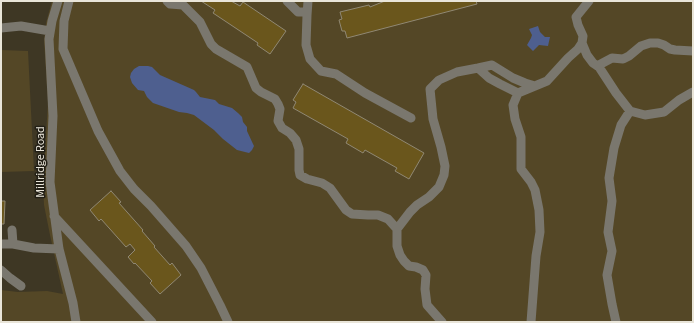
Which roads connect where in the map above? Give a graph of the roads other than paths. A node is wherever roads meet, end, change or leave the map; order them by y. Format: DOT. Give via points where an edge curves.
graph roads {
  1 [pos="58,1"];
  2 [pos="69,1"];
  3 [pos="167,1"];
  4 [pos="287,1"];
  5 [pos="308,1"];
  6 [pos="589,1"];
  7 [pos="307,12"];
  8 [pos="1,28"];
  9 [pos="50,31"];
  10 [pos="582,43"];
  11 [pos="693,51"];
  12 [pos="597,66"];
  13 [pos="478,68"];
  14 [pos="535,86"];
  15 [pos="518,92"];
  16 [pos="693,92"];
  17 [pos="630,111"];
  18 [pos="411,118"];
  19 [pos="54,216"];
  20 [pos="397,228"];
  21 [pos="12,230"];
  22 [pos="1,244"];
  23 [pos="13,244"];
  24 [pos="59,249"];
  25 [pos="1,270"];
  26 [pos="21,286"];
  27 [pos="76,322"];
  28 [pos="152,322"];
  29 [pos="228,322"];
  30 [pos="442,322"];
  31 [pos="531,322"];
  32 [pos="616,322"];
  1 -- 9 [label="street, Millridge Road"];
  2 -- 29 [label="street" via="64,21 63,49 98,131 120,171 186,246 201,268"];
  3 -- 20 [label="street" via="170,4 183,5 200,22 216,50 247,67 256,88 275,99 280,109 278,122 296,140 299,148 300,175 330,188 352,214 378,215 388,219"];
  4 -- 7 [label="street" via="298,12"];
  5 -- 7 [label="street"];
  6 -- 10 [label="street" via="576,17 583,36"];
  7 -- 18 [label="street" via="306,45 310,59 321,71 336,74"];
  8 -- 9 [label="street" via="21,26"];
  9 -- 19 [label="street, Millridge Road" via="53,116 50,182"];
  10 -- 12 [label="street" via="587,55"];
  10 -- 14 [label="street" via="547,80"];
  11 -- 12 [label="street" via="675,50 658,43 650,43 641,46 624,59 612,58"];
  12 -- 17 [label="street"];
  13 -- 14 [label="street" via="492,64 513,78"];
  13 -- 15 [label="street" via="490,78"];
  13 -- 20 [label="street" via="457,72 439,80 430,89 433,118 445,166 444,175 439,187 417,205"];
  14 -- 15 [label="street"];
  15 -- 31 [label="street" via="513,105 514,119 521,137 521,169 535,190 539,210 540,232"];
  16 -- 17 [label="street" via="664,112 645,115"];
  17 -- 32 [label="street" via="617,136 609,178 612,201 608,232 612,251 607,275"];
  19 -- 24 [label="street, Millridge Road"];
  19 -- 28 [label="street"];
  20 -- 30 [label="street" via="400,255 409,266 423,270 426,275 428,305"];
  21 -- 23 [label="street"];
  22 -- 23 [label="street"];
  23 -- 24 [label="street"];
  24 -- 27 [label="street, Millridge Road"];
  25 -- 26 [label="street"];
}
